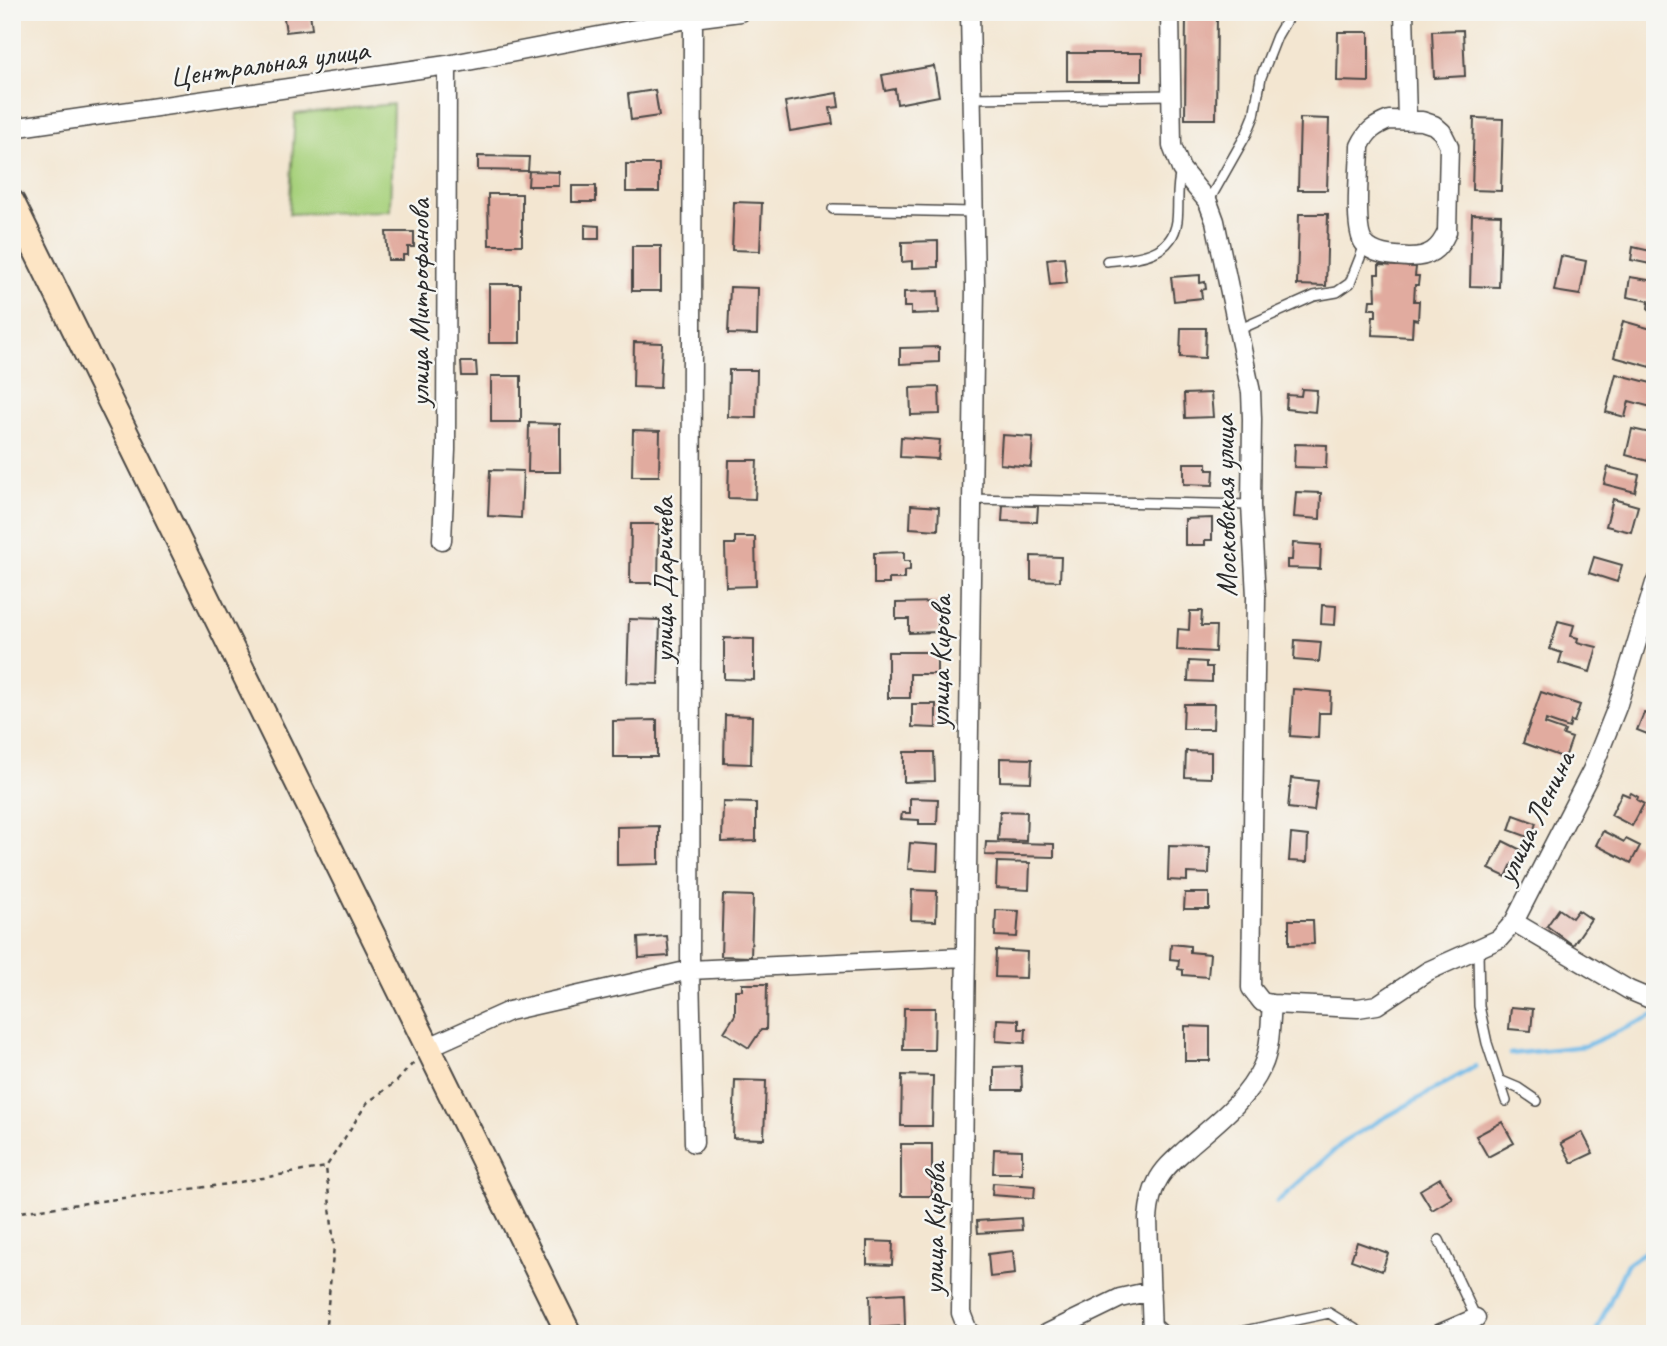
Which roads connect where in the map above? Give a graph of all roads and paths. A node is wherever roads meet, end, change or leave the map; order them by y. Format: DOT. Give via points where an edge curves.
graph roads {
  1 [pos="740,12"];
  2 [pos="970,12"];
  3 [pos="1170,12"];
  4 [pos="1291,12"];
  5 [pos="1405,12"];
  6 [pos="692,15"];
  7 [pos="447,65"];
  8 [pos="1172,95"];
  9 [pos="971,98"];
  10 [pos="1407,120"];
  11 [pos="12,128"];
  12 [pos="1181,169"];
  13 [pos="12,202"];
  14 [pos="1208,202"];
  15 [pos="833,209"];
  16 [pos="973,212"];
  17 [pos="1365,245"];
  18 [pos="1107,261"];
  19 [pos="1238,330"];
  20 [pos="970,499"];
  21 [pos="1251,505"];
  22 [pos="442,540"];
  23 [pos="1655,583"];
  24 [pos="1514,922"];
  25 [pos="1478,950"];
  26 [pos="964,957"];
  27 [pos="690,970"];
  28 [pos="1655,1001"];
  29 [pos="1272,1004"];
  30 [pos="429,1047"];
  31 [pos="1499,1080"];
  32 [pos="1506,1101"];
  33 [pos="1538,1101"];
  34 [pos="694,1143"];
  35 [pos="327,1167"];
  36 [pos="12,1213"];
  37 [pos="1439,1240"];
  38 [pos="1151,1291"];
  39 [pos="1476,1318"];
  40 [pos="1152,1327"];
  41 [pos="325,1334"];
  42 [pos="569,1334"];
  43 [pos="972,1334"];
  44 [pos="1046,1334"];
  45 [pos="1167,1334"];
  46 [pos="1230,1334"];
  47 [pos="1363,1334"];
  48 [pos="1440,1334"];
  1 -- 6 [label="street, Центральная улица"];
  2 -- 9 [label="street, улица Кирова"];
  3 -- 8 [label="street, Московская улица"];
  4 -- 14 [label="lane" via="1261,77 1254,117"];
  5 -- 10 [label="street"];
  6 -- 7 [label="street, Центральная улица"];
  6 -- 27 [label="street, улица Даричева"];
  7 -- 11 [label="street, Центральная улица"];
  7 -- 22 [label="street, улица Митрофанова"];
  8 -- 9 [label="lane"];
  8 -- 12 [label="street, Московская улица" via="1172,146"];
  9 -- 16 [label="street, улица Кирова"];
  10 -- 17 [label="street" via="1374,126 1360,146 1358,231"];
  10 -- 17 [label="street" via="1434,125 1449,146 1447,232 1441,245 1420,257 1392,256"];
  12 -- 14 [label="street, Московская улица"];
  12 -- 18 [label="lane" via="1172,237 1147,256"];
  13 -- 30 [label="main road"];
  14 -- 19 [label="street, Московская улица"];
  15 -- 16 [label="lane"];
  16 -- 20 [label="street, улица Кирова"];
  17 -- 19 [label="lane" via="1350,283 1337,292 1314,296"];
  19 -- 21 [label="street, Московская улица" via="1251,391"];
  20 -- 21 [label="lane"];
  20 -- 26 [label="street, улица Кирова"];
  21 -- 29 [label="street, Московская улица" via="1256,596 1251,988 1262,1002"];
  23 -- 24 [label="street, улица Ленина" via="1617,707 1592,769"];
  24 -- 25 [label="street" via="1499,939"];
  24 -- 28 [label="street, улица Ленина"];
  25 -- 29 [label="street" via="1428,971 1377,1004 1358,1008"];
  25 -- 31 [label="lane" via="1479,1006"];
  26 -- 27 [label="street"];
  26 -- 43 [label="street, улица Кирова" via="961,1313"];
  27 -- 30 [label="street" via="509,1011"];
  27 -- 34 [label="street, улица Даричева"];
  29 -- 38 [label="street" via="1269,1045 1251,1088 1157,1181 1148,1219"];
  30 -- 35 [label="path" via="397,1081 366,1103"];
  30 -- 42 [label="main road"];
  31 -- 32 [label="lane"];
  31 -- 33 [label="lane"];
  35 -- 36 [label="path"];
  35 -- 41 [label="path" via="334,1246"];
  37 -- 39 [label="lane"];
  38 -- 40 [label="street"];
  38 -- 44 [label="street" via="1121,1298"];
  39 -- 48 [label="street"];
  40 -- 45 [label="lane"];
  46 -- 47 [label="lane" via="1329,1313"];
}
